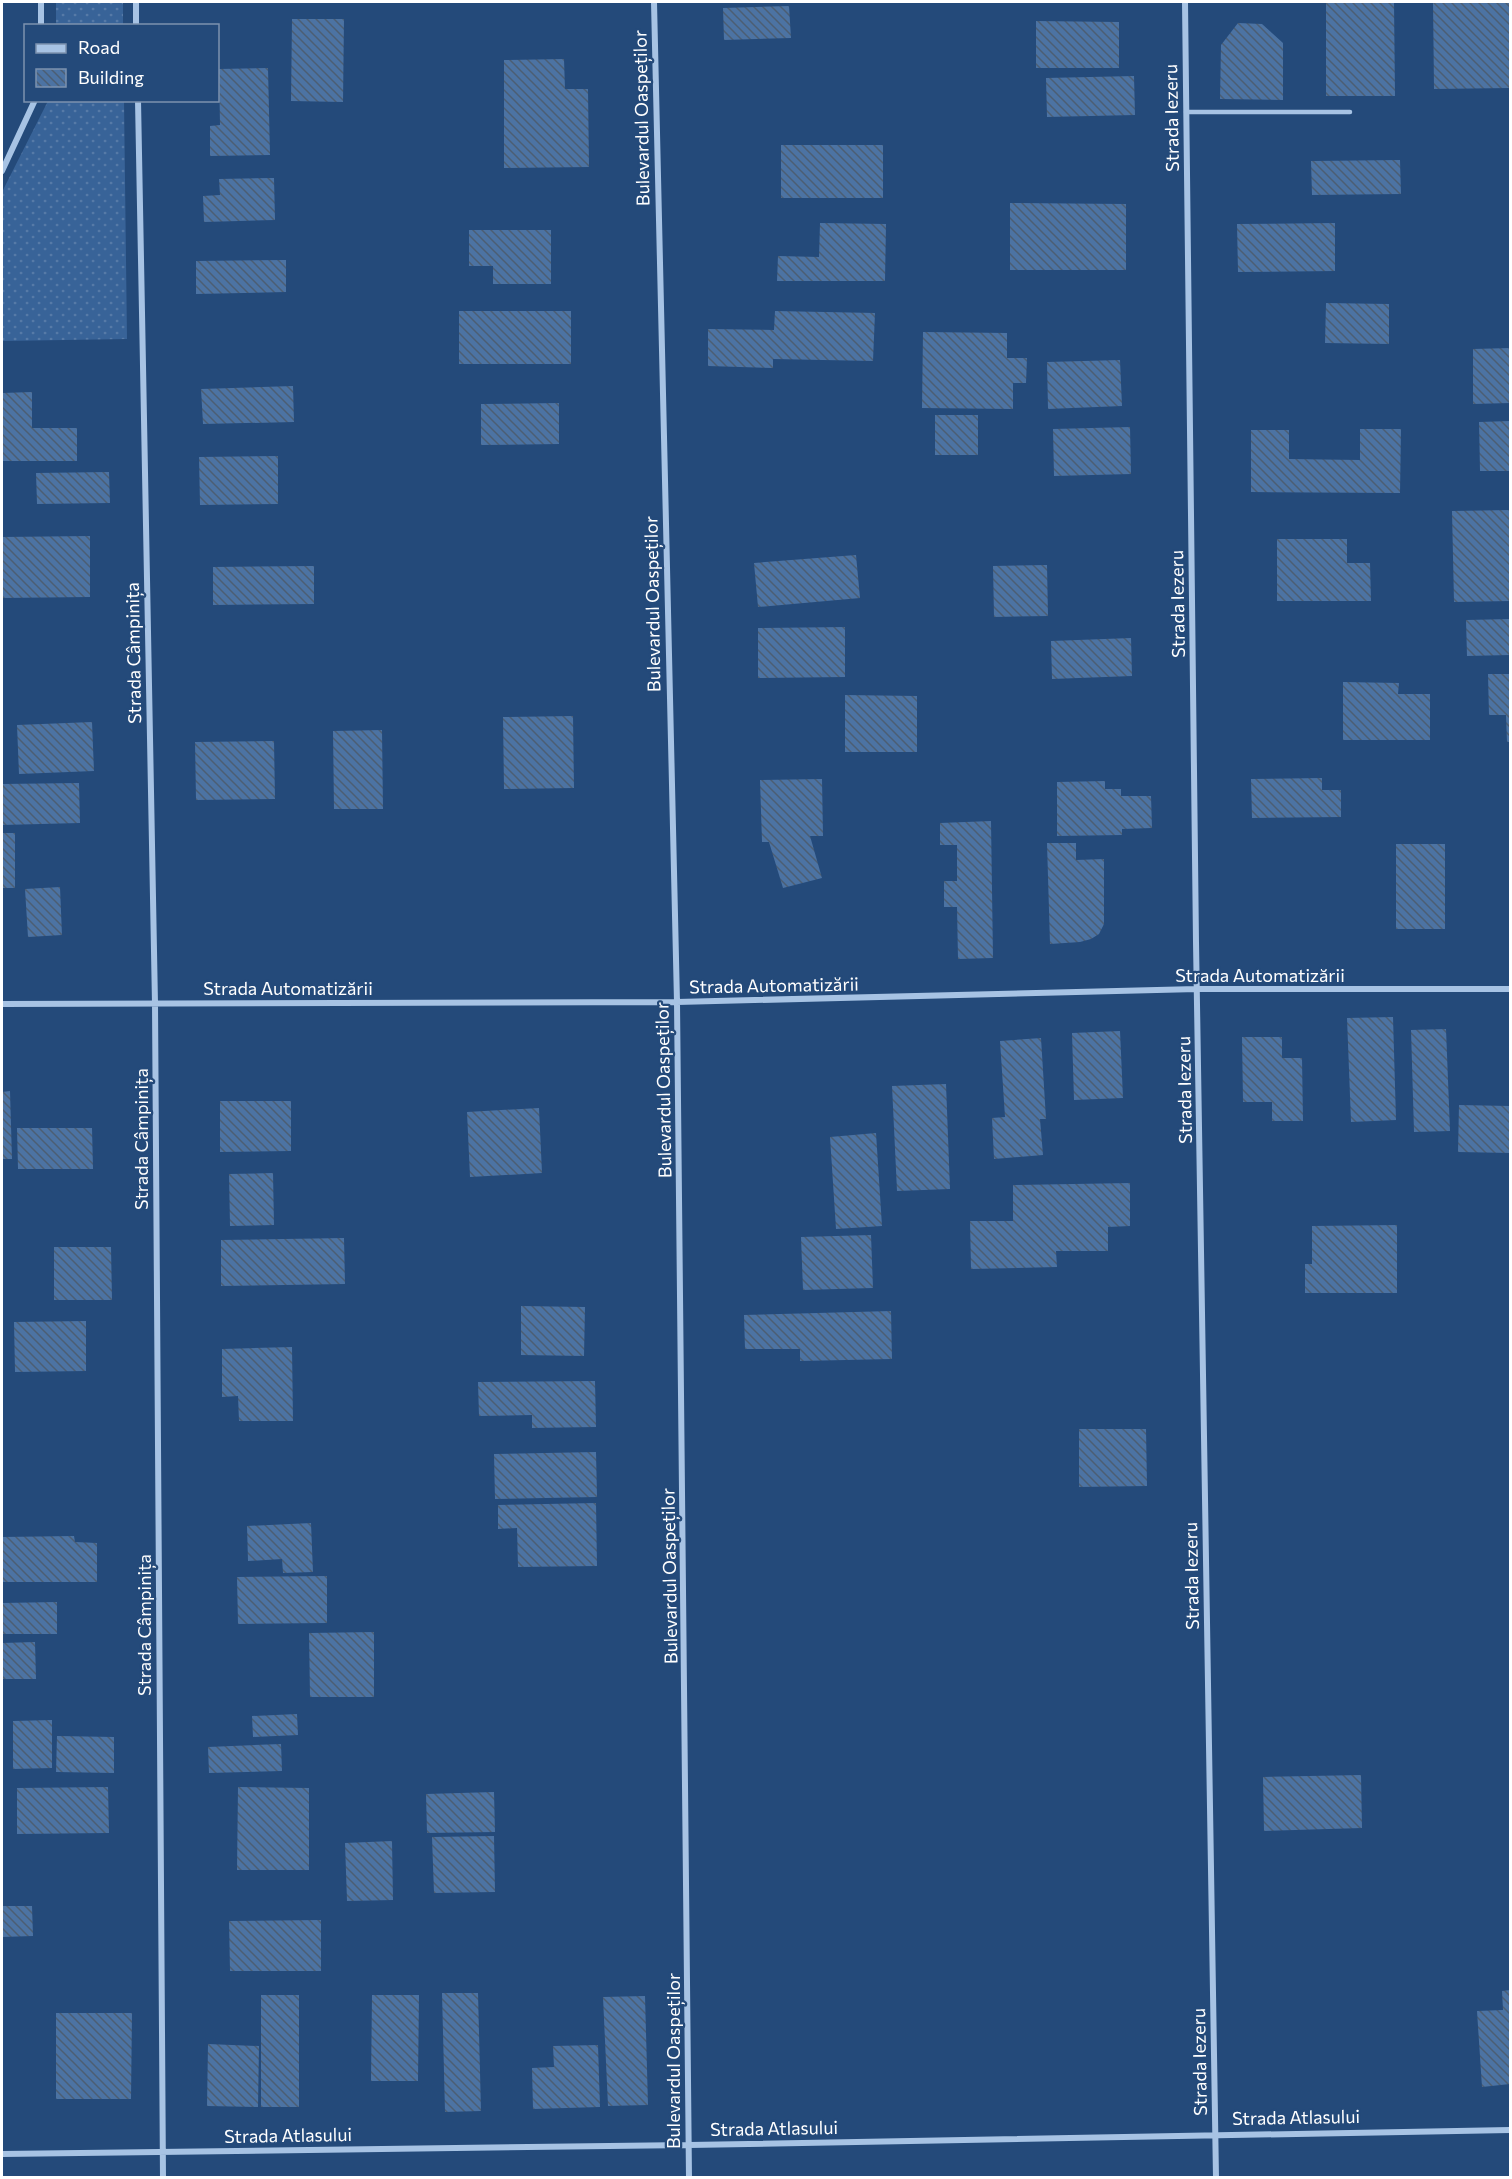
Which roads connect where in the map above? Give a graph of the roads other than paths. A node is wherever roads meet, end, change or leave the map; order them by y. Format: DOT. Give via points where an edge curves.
graph roads {
  1 [pos="41,2"];
  2 [pos="136,2"];
  3 [pos="654,2"];
  4 [pos="1185,2"];
  5 [pos="41,24"];
  6 [pos="136,24"];
  7 [pos="34,102"];
  8 [pos="138,102"];
  9 [pos="1186,112"];
  10 [pos="1350,112"];
  11 [pos="2,171"];
  12 [pos="1197,989"];
  13 [pos="1510,989"];
  14 [pos="676,1002"];
  15 [pos="2,1004"];
  16 [pos="155,1004"];
  17 [pos="1510,2130"];
  18 [pos="1215,2134"];
  19 [pos="689,2145"];
  20 [pos="163,2152"];
  21 [pos="2,2154"];
  22 [pos="163,2178"];
  23 [pos="689,2178"];
  24 [pos="1216,2178"];
  1 -- 5 [label="street"];
  2 -- 6 [label="street"];
  3 -- 14 [label="street, Bulevardul Oaspeților"];
  4 -- 9 [label="street, Strada Iezeru"];
  7 -- 11 [label="street"];
  8 -- 16 [label="street, Strada Câmpinița"];
  9 -- 10 [label="lane"];
  9 -- 12 [label="street, Strada Iezeru"];
  12 -- 13 [label="street, Strada Automatizării"];
  12 -- 14 [label="street, Strada Automatizării"];
  12 -- 18 [label="street, Strada Iezeru"];
  14 -- 16 [label="street, Strada Automatizării"];
  14 -- 19 [label="street, Bulevardul Oaspeților"];
  15 -- 16 [label="street, Strada Automatizării"];
  16 -- 20 [label="street, Strada Câmpinița"];
  17 -- 18 [label="street, Strada Atlasului"];
  18 -- 19 [label="street, Strada Atlasului"];
  18 -- 24 [label="street, Strada Iezeru"];
  19 -- 20 [label="street, Strada Atlasului"];
  19 -- 23 [label="street, Bulevardul Oaspeților"];
  20 -- 21 [label="street, Strada Atlasului"];
  20 -- 22 [label="street, Strada Câmpinița"];
}
